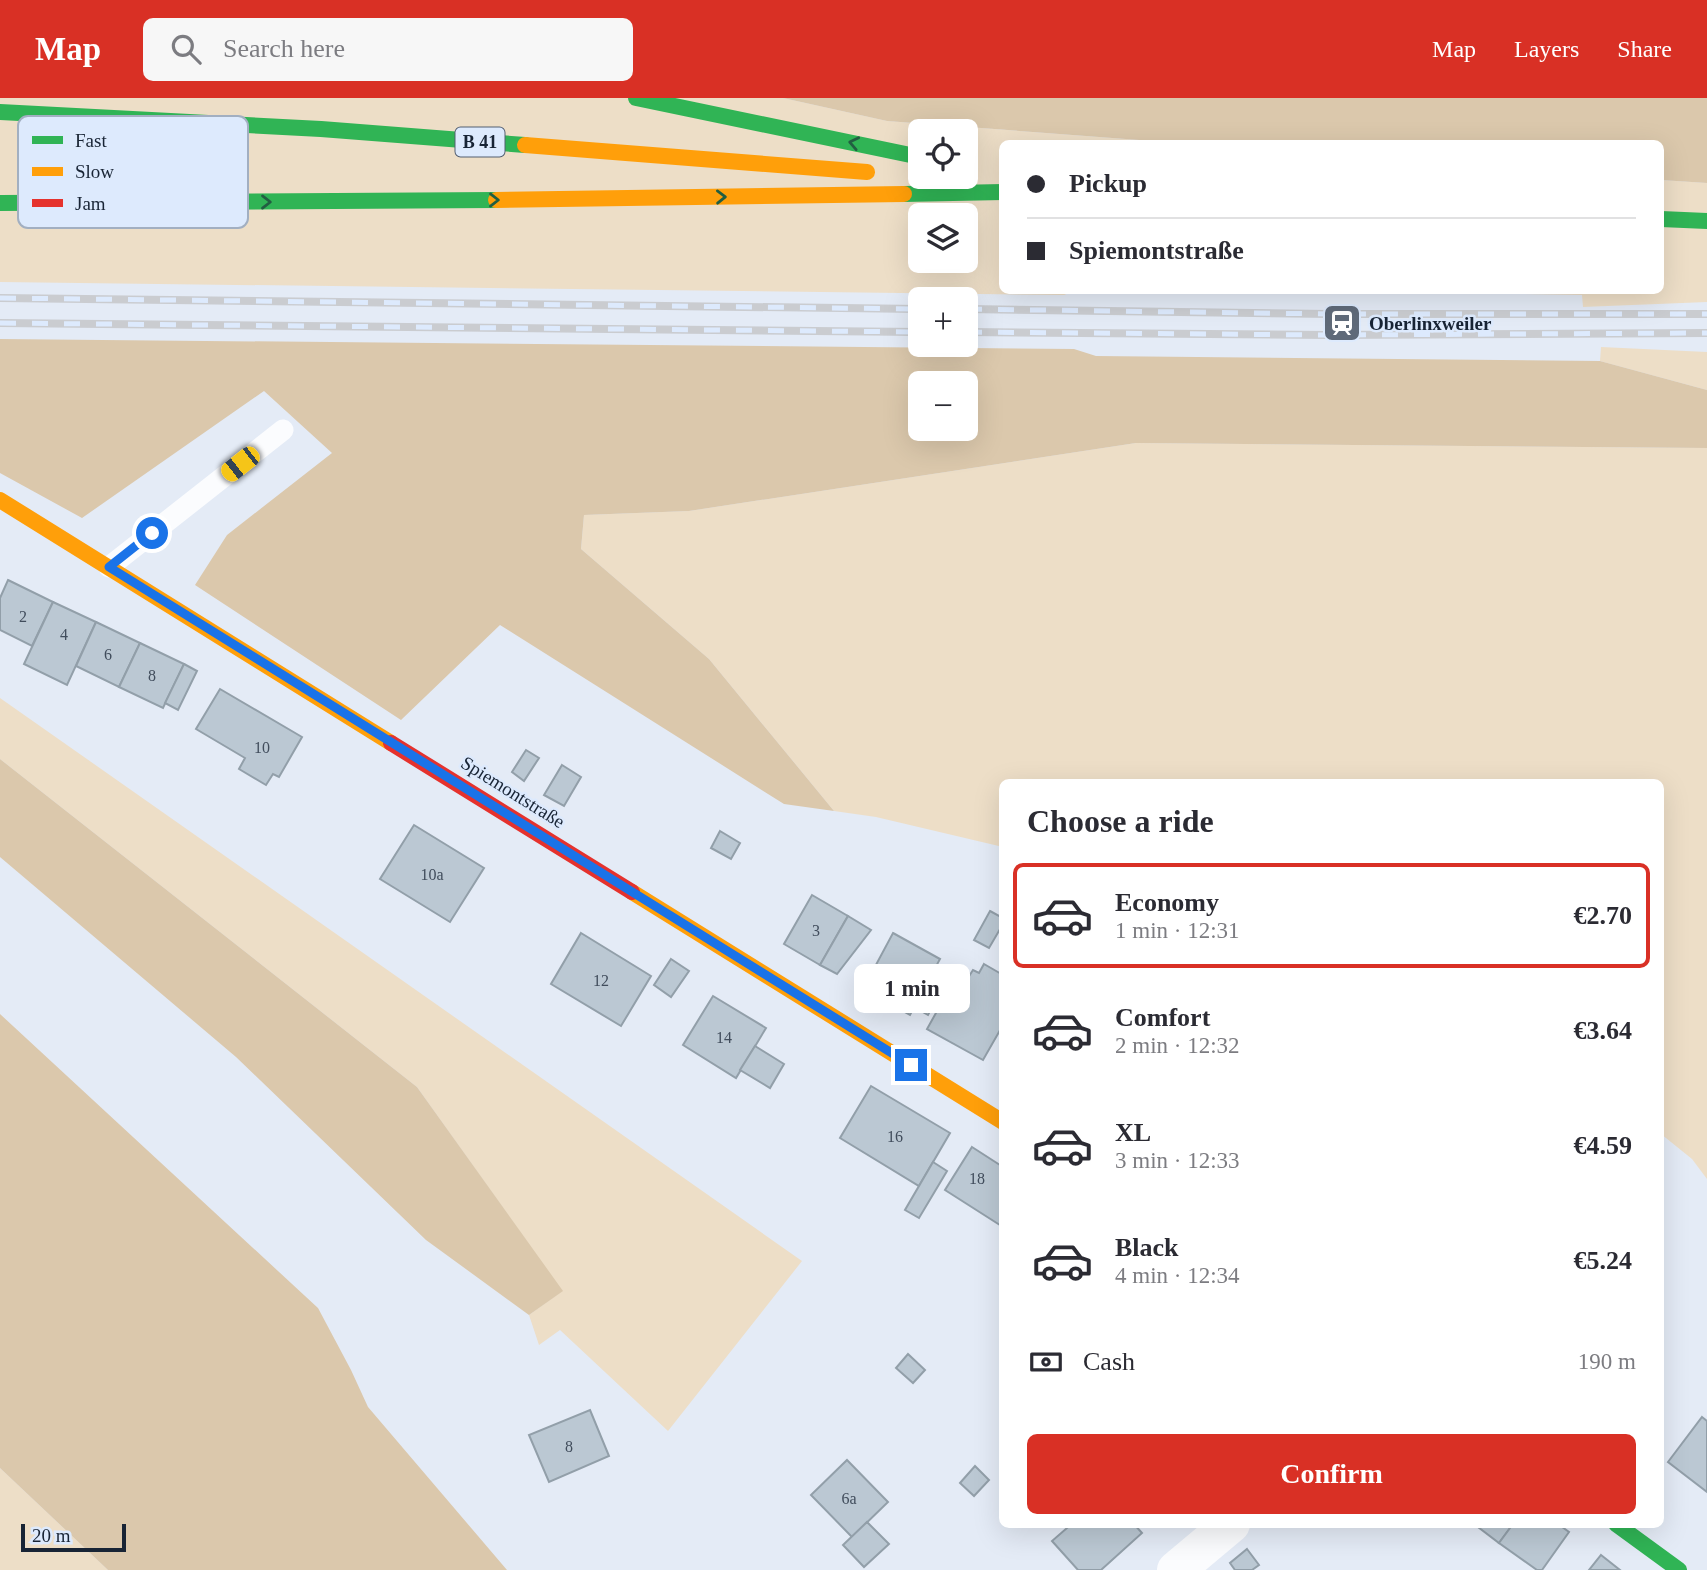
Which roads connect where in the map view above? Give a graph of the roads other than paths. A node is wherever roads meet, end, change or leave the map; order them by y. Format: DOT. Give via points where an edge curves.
graph roads {
  1 [pos="636,98"];
  2 [pos="0,112"];
  3 [pos="76,116"];
  4 [pos="248,125"];
  5 [pos="908,155"];
  6 [pos="879,173"];
  7 [pos="978,181"];
  8 [pos="999,183"];
  9 [pos="999,192"];
  10 [pos="248,202"];
  11 [pos="0,203"];
  12 [pos="18,203"];
  13 [pos="1664,219"];
  14 [pos="1707,221"];
  15 [pos="283,430"];
  16 [pos="0,500"];
  17 [pos="109,567"];
  18 [pos="999,1120"];
  19 [pos="1226,1528"];
  20 [pos="1621,1528"];
  21 [pos="1175,1570"];
  22 [pos="1679,1570"];
  5 -- 1 [label="main road, one-way"];
  2 -- 3 [label="main road, B 41"];
  4 -- 6 [label="main road, B 41"];
  7 -- 8 [label="main road"];
  10 -- 9 [label="main road, one-way"];
  11 -- 12 [label="main road, one-way"];
  13 -- 14 [label="main road"];
  15 -- 17 [label="lane"];
  16 -- 17 [label="main road, Spiemontstraße"];
  17 -- 18 [label="main road, Spiemontstraße"];
  19 -- 21 [label="street"];
  20 -- 22 [label="main road"];
}
